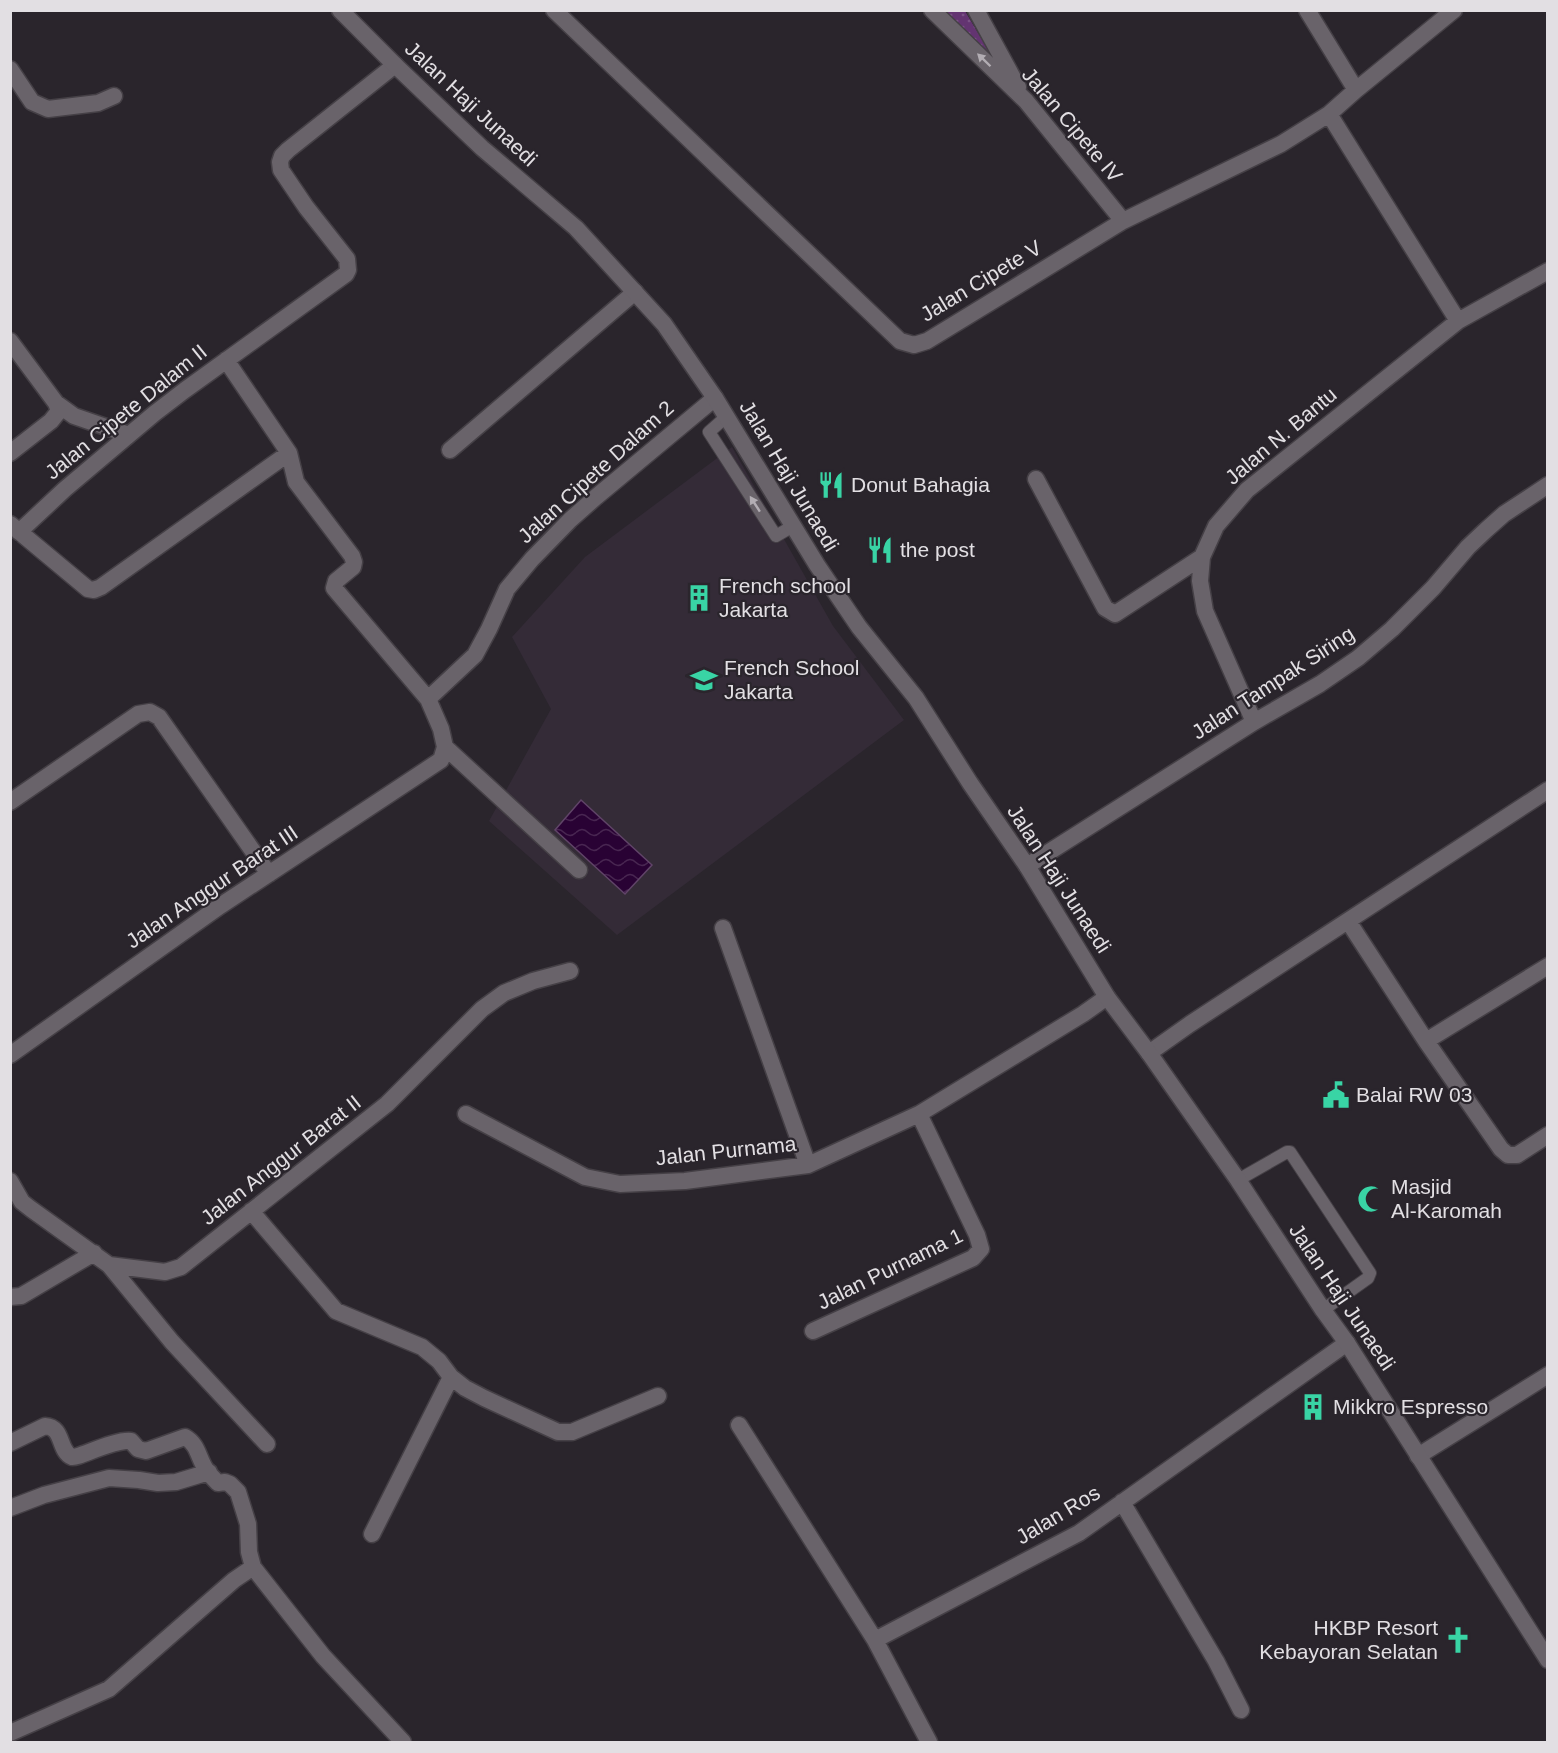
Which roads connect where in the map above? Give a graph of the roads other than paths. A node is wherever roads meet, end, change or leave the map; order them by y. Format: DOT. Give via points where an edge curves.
graph roads {
  1 [pos="340,10"];
  2 [pos="554,10"];
  3 [pos="932,10"];
  4 [pos="976,10"];
  5 [pos="1307,10"];
  6 [pos="1454,10"];
  7 [pos="395,65"];
  8 [pos="10,69"];
  9 [pos="1356,90"];
  10 [pos="114,96"];
  11 [pos="1026,101"];
  12 [pos="1329,114"];
  13 [pos="1123,221"];
  14 [pos="1548,271"];
  15 [pos="634,291"];
  16 [pos="1458,321"];
  17 [pos="10,341"];
  18 [pos="226,360"];
  19 [pos="715,398"];
  20 [pos="56,403"];
  21 [pos="129,435"];
  22 [pos="450,450"];
  23 [pos="10,453"];
  24 [pos="289,453"];
  25 [pos="1036,479"];
  26 [pos="1548,484"];
  27 [pos="15,528"];
  28 [pos="1202,557"];
  29 [pos="428,699"];
  30 [pos="1254,722"];
  31 [pos="443,754"];
  32 [pos="1548,790"];
  33 [pos="10,802"];
  34 [pos="1027,866"];
  35 [pos="579,870"];
  36 [pos="269,874"];
  37 [pos="1348,921"];
  38 [pos="723,928"];
  39 [pos="1548,966"];
  40 [pos="570,971"];
  41 [pos="1107,997"];
  42 [pos="1426,1041"];
  43 [pos="1149,1053"];
  44 [pos="10,1055"];
  45 [pos="466,1114"];
  46 [pos="919,1114"];
  47 [pos="1548,1135"];
  48 [pos="808,1165"];
  49 [pos="1238,1180"];
  50 [pos="10,1181"];
  51 [pos="251,1211"];
  52 [pos="94,1253"];
  53 [pos="109,1265"];
  54 [pos="10,1297"];
  55 [pos="1323,1310"];
  56 [pos="813,1331"];
  57 [pos="1347,1342"];
  58 [pos="1548,1375"];
  59 [pos="451,1377"];
  60 [pos="658,1396"];
  61 [pos="739,1425"];
  62 [pos="10,1443"];
  63 [pos="267,1444"];
  64 [pos="1418,1456"];
  65 [pos="209,1472"];
  66 [pos="1122,1502"];
  67 [pos="10,1508"];
  68 [pos="372,1534"];
  69 [pos="253,1567"];
  70 [pos="875,1641"];
  71 [pos="1548,1660"];
  72 [pos="1241,1710"];
  73 [pos="10,1733"];
  74 [pos="403,1743"];
  75 [pos="929,1743"];
  1 -- 7 [label="street, Jalan Haji Junaedi"];
  2 -- 13 [label="street, Jalan Cipete V" via="900,341 914,345 927,341"];
  11 -- 3 [label="street, Jalan Cipete IV, one-way"];
  4 -- 11 [label="street"];
  5 -- 9 [label="street"];
  6 -- 9 [label="street, Jalan Cipete V"];
  7 -- 15 [label="street, Jalan Haji Junaedi" via="482,148 576,228"];
  7 -- 18 [label="street" via="288,150 280,162 281,170 306,207 347,259 346,274"];
  8 -- 10 [label="street" via="32,102 48,109 98,103"];
  9 -- 12 [label="street, Jalan Cipete V"];
  11 -- 13 [label="street, Jalan Cipete IV"];
  12 -- 13 [label="street, Jalan Cipete V" via="1281,144"];
  12 -- 16 [label="street"];
  14 -- 16 [label="street"];
  15 -- 19 [label="street, Jalan Haji Junaedi" via="664,324"];
  15 -- 22 [label="street"];
  16 -- 28 [label="street, Jalan N. Bantu" via="1247,490 1216,526"];
  17 -- 20 [label="street"];
  18 -- 21 [label="street, Jalan Cipete Dalam II"];
  18 -- 24 [label="street, Jalan Cipete Dalam II"];
  19 -- 29 [label="street, Jalan Cipete Dalam 2" via="596,497 532,559 507,590 475,654"];
  19 -- 34 [label="street, Jalan Haji Junaedi" via="817,565 916,698"];
  20 -- 21 [label="street" via="74,416"];
  20 -- 23 [label="street" via="59,411 51,421"];
  21 -- 27 [label="street, Jalan Cipete Dalam II"];
  24 -- 27 [label="street" via="94,590"];
  24 -- 29 [label="street, Jalan Cipete Dalam II" via="296,482 354,562 334,588"];
  25 -- 28 [label="street" via="1110,612 1115,614"];
  26 -- 30 [label="street, Jalan Tampak Siring" via="1486,530 1392,630 1358,658"];
  28 -- 30 [label="street, Jalan N. Bantu" via="1204,611"];
  29 -- 31 [label="street" via="441,729"];
  30 -- 34 [label="street, Jalan Tampak Siring"];
  31 -- 35 [label="street"];
  31 -- 36 [label="street, Jalan Anggur Barat III"];
  32 -- 37 [label="street"];
  33 -- 36 [label="street" via="138,714 150,712 159,717"];
  34 -- 41 [label="street, Jalan Haji Junaedi"];
  36 -- 44 [label="street, Jalan Anggur Barat III"];
  37 -- 42 [label="street"];
  37 -- 43 [label="street"];
  38 -- 48 [label="street"];
  39 -- 42 [label="street"];
  40 -- 51 [label="street, Jalan Anggur Barat II" via="504,993 482,1009 387,1104"];
  41 -- 43 [label="street, Jalan Haji Junaedi"];
  41 -- 46 [label="street, Jalan Purnama"];
  42 -- 47 [label="street" via="1504,1152 1517,1155"];
  43 -- 49 [label="street, Jalan Haji Junaedi"];
  45 -- 48 [label="street, Jalan Purnama" via="585,1177 620,1184 685,1181"];
  46 -- 48 [label="street, Jalan Purnama"];
  46 -- 56 [label="street, Jalan Purnama 1" via="981,1249 974,1258"];
  49 -- 55 [label="street, Jalan Haji Junaedi"];
  49 -- 55 [label="lane" via="1290,1152 1370,1273"];
  50 -- 52 [label="street" via="22,1202"];
  51 -- 53 [label="street, Jalan Anggur Barat II" via="181,1267 165,1272"];
  51 -- 59 [label="street" via="336,1311 422,1347"];
  52 -- 53 [label="street"];
  52 -- 54 [label="street" via="21,1296"];
  53 -- 63 [label="street" via="172,1342"];
  55 -- 57 [label="street, Jalan Haji Junaedi"];
  57 -- 64 [label="street, Jalan Haji Junaedi"];
  57 -- 66 [label="street, Jalan Ros"];
  58 -- 64 [label="street"];
  59 -- 60 [label="street" via="484,1398 558,1432 572,1432"];
  59 -- 68 [label="street"];
  61 -- 70 [label="street"];
  62 -- 65 [label="street" via="49,1426 56,1430 67,1452 76,1457 118,1441 131,1441 146,1451 184,1437 193,1443"];
  64 -- 71 [label="street, Jalan Haji Junaedi"];
  65 -- 67 [label="street" via="158,1484 109,1478 45,1494"];
  65 -- 69 [label="street" via="218,1483 230,1484 238,1492 248,1524"];
  66 -- 70 [label="street, Jalan Ros" via="1079,1533"];
  66 -- 72 [label="street"];
  69 -- 73 [label="street" via="108,1689"];
  69 -- 74 [label="street" via="322,1656"];
  70 -- 75 [label="street"];
}
